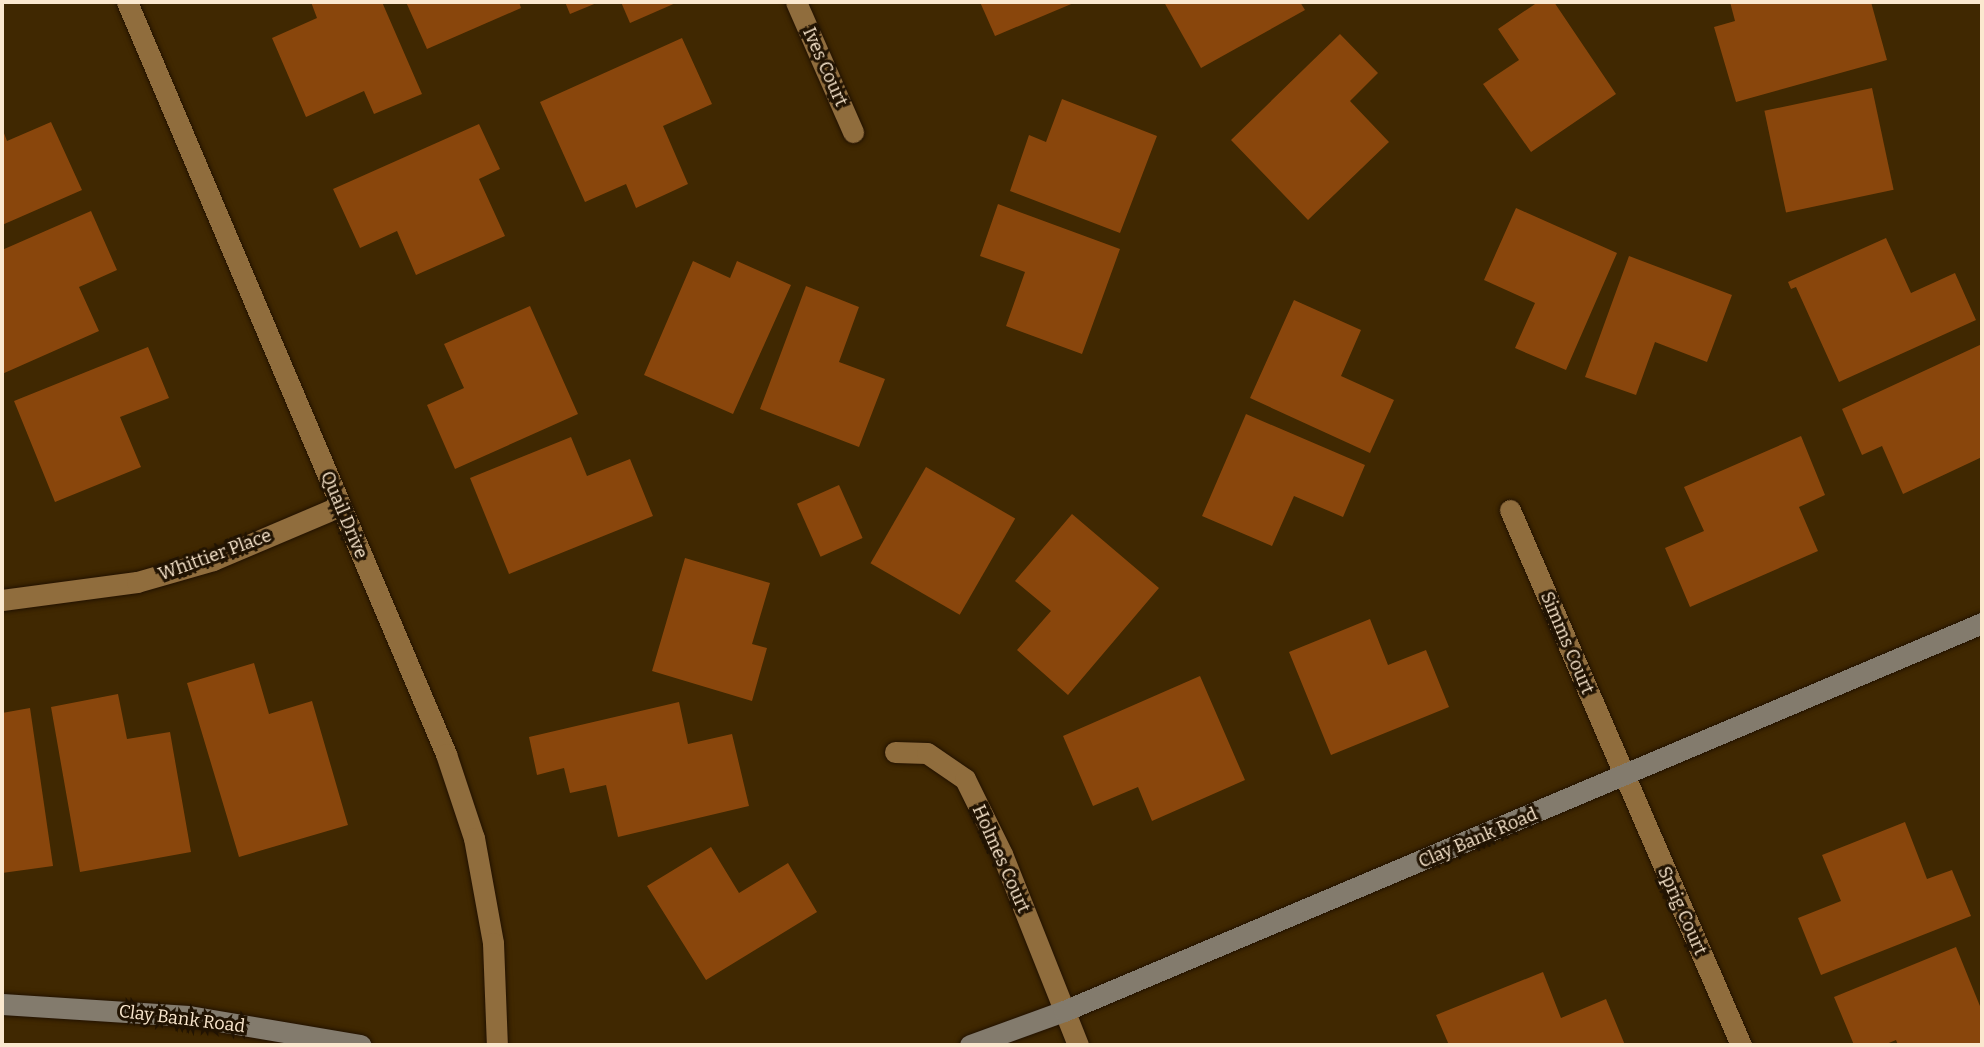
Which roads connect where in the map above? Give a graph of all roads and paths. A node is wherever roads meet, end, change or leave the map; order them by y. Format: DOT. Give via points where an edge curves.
graph roads {
  1 [pos="127,2"];
  2 [pos="796,2"];
  3 [pos="853,132"];
  4 [pos="340,506"];
  5 [pos="1510,510"];
  6 [pos="2,600"];
  7 [pos="1982,623"];
  8 [pos="895,752"];
  9 [pos="1624,777"];
  10 [pos="2,1004"];
  11 [pos="1064,1011"];
  12 [pos="361,1045"];
  13 [pos="497,1045"];
  14 [pos="970,1045"];
  15 [pos="1079,1045"];
  16 [pos="1741,1045"];
  1 -- 4 [label="street, Quail Drive"];
  2 -- 3 [label="street, Ives Court"];
  4 -- 6 [label="street, Whittier Place" via="213,560 137,582"];
  4 -- 13 [label="street, Quail Drive" via="446,754 474,838 493,943"];
  5 -- 9 [label="street, Simms Court"];
  7 -- 9 [label="street, Clay Bank Road"];
  8 -- 11 [label="street, Holmes Court" via="927,754 965,779 1002,854"];
  9 -- 11 [label="street, Clay Bank Road"];
  9 -- 16 [label="street, Sprig Court"];
  10 -- 12 [label="street, Clay Bank Road" via="189,1016"];
  11 -- 14 [label="street, Clay Bank Road"];
  11 -- 15 [label="street, Holmes Court"];
}
